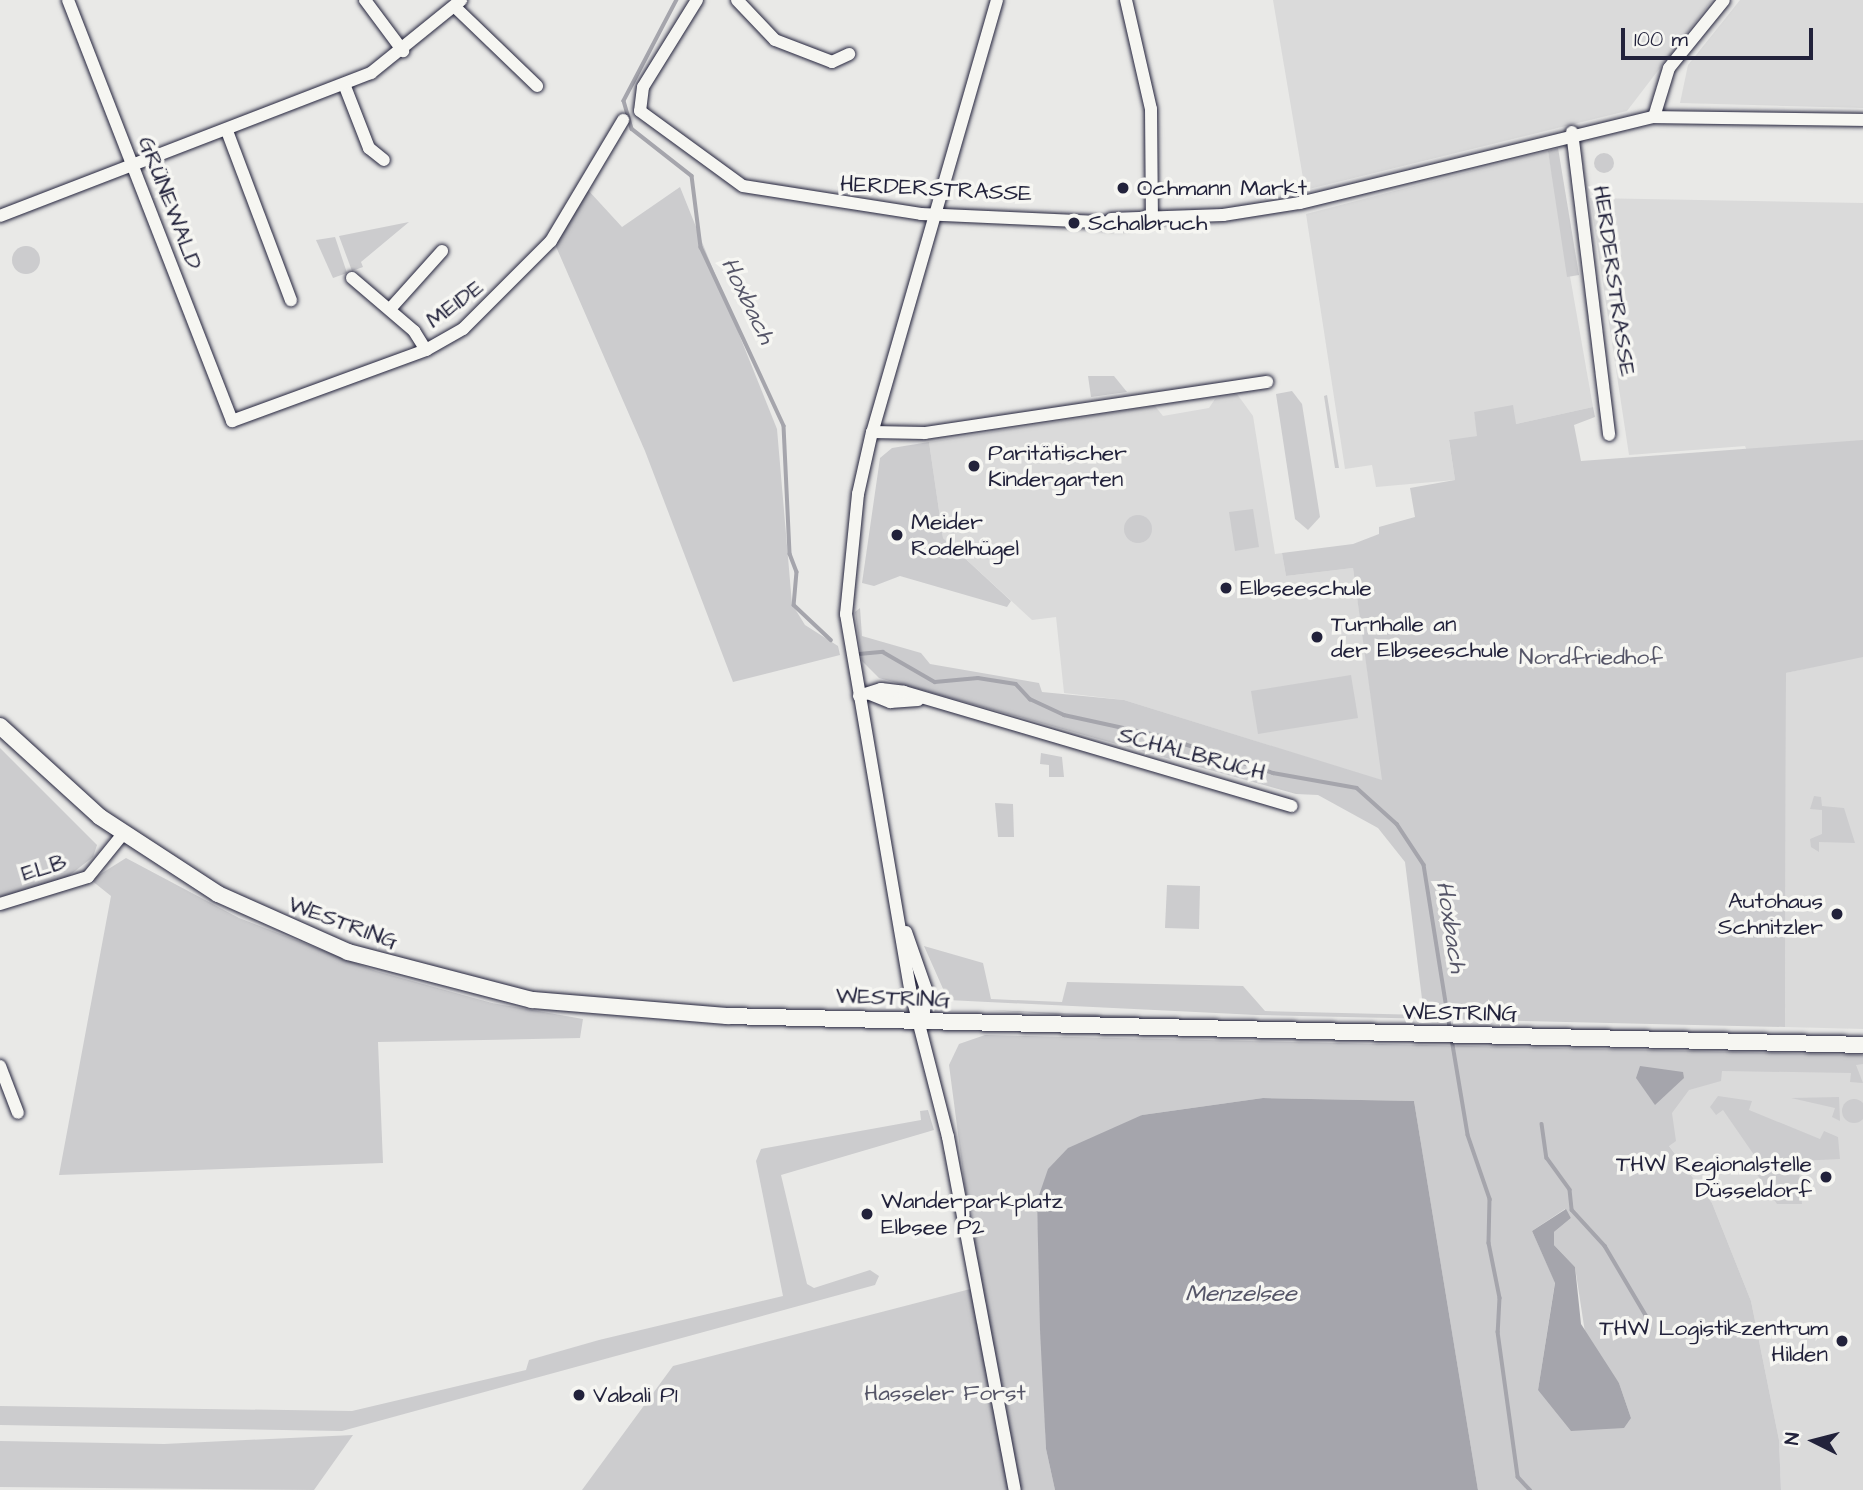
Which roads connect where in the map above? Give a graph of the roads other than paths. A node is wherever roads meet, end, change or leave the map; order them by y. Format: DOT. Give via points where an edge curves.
graph roads {
  1 [pos="68,0"];
  2 [pos="365,0"];
  3 [pos="697,0"];
  4 [pos="737,0"];
  5 [pos="998,0"];
  6 [pos="1126,0"];
  7 [pos="1724,0"];
  8 [pos="458,4"];
  9 [pos="404,51"];
  10 [pos="849,54"];
  11 [pos="344,84"];
  12 [pos="537,86"];
  13 [pos="1654,117"];
  14 [pos="622,120"];
  15 [pos="1863,120"];
  16 [pos="227,131"];
  17 [pos="1572,132"];
  18 [pos="384,160"];
  19 [pos="134,168"];
  20 [pos="935,215"];
  21 [pos="0,216"];
  22 [pos="1148,218"];
  23 [pos="442,251"];
  24 [pos="352,278"];
  25 [pos="290,300"];
  26 [pos="390,309"];
  27 [pos="426,350"];
  28 [pos="1267,382"];
  29 [pos="232,421"];
  30 [pos="872,432"];
  31 [pos="1609,435"];
  32 [pos="865,695"];
  33 [pos="0,726"];
  34 [pos="1292,806"];
  35 [pos="123,834"];
  36 [pos="0,904"];
  37 [pos="923,1022"];
  38 [pos="1863,1045"];
  39 [pos="0,1066"];
  40 [pos="18,1113"];
  41 [pos="1015,1490"];
  1 -- 19 [label="street, GRÜNEWALD"];
  2 -- 9 [label="street"];
  3 -- 20 [label="street, HERDERSTRASSE" via="643,87 640,111 654,126 743,186 858,209"];
  4 -- 10 [label="street" via="775,40 832,62"];
  5 -- 20 [label="street"];
  6 -- 22 [label="street" via="1151,109"];
  7 -- 13 [label="street" via="1669,68"];
  8 -- 9 [label="street"];
  8 -- 12 [label="street"];
  9 -- 11 [label="street"];
  11 -- 16 [label="street"];
  11 -- 18 [label="street" via="369,148"];
  13 -- 15 [label="street, HERDERSTRASSE"];
  13 -- 17 [label="street, HERDERSTRASSE"];
  14 -- 27 [label="street, MEIDE" via="529,267 463,329"];
  16 -- 19 [label="street"];
  16 -- 25 [label="street"];
  17 -- 22 [label="street, HERDERSTRASSE" via="1300,203"];
  17 -- 31 [label="street, HERDERSTRASSE"];
  19 -- 21 [label="street"];
  19 -- 29 [label="street, GRÜNEWALD"];
  20 -- 22 [label="street, HERDERSTRASSE" via="1128,223"];
  20 -- 30 [label="street"];
  23 -- 26 [label="street"];
  24 -- 26 [label="street"];
  26 -- 27 [label="street"];
  27 -- 29 [label="street, MEIDE"];
  28 -- 30 [label="street" via="926,433"];
  30 -- 32 [label="street" via="858,494 846,614 852,662"];
  32 -- 34 [label="street, SCHALBRUCH" via="891,689"];
  32 -- 37 [label="street" via="910,989"];
  33 -- 35 [label="main road, WESTRING"];
  35 -- 36 [label="street, ELB" via="88,877"];
  35 -- 37 [label="main road, WESTRING" via="275,922 461,985 629,1012"];
  37 -- 38 [label="main road, WESTRING"];
  37 -- 41 [label="street"];
  39 -- 40 [label="street"];
}
